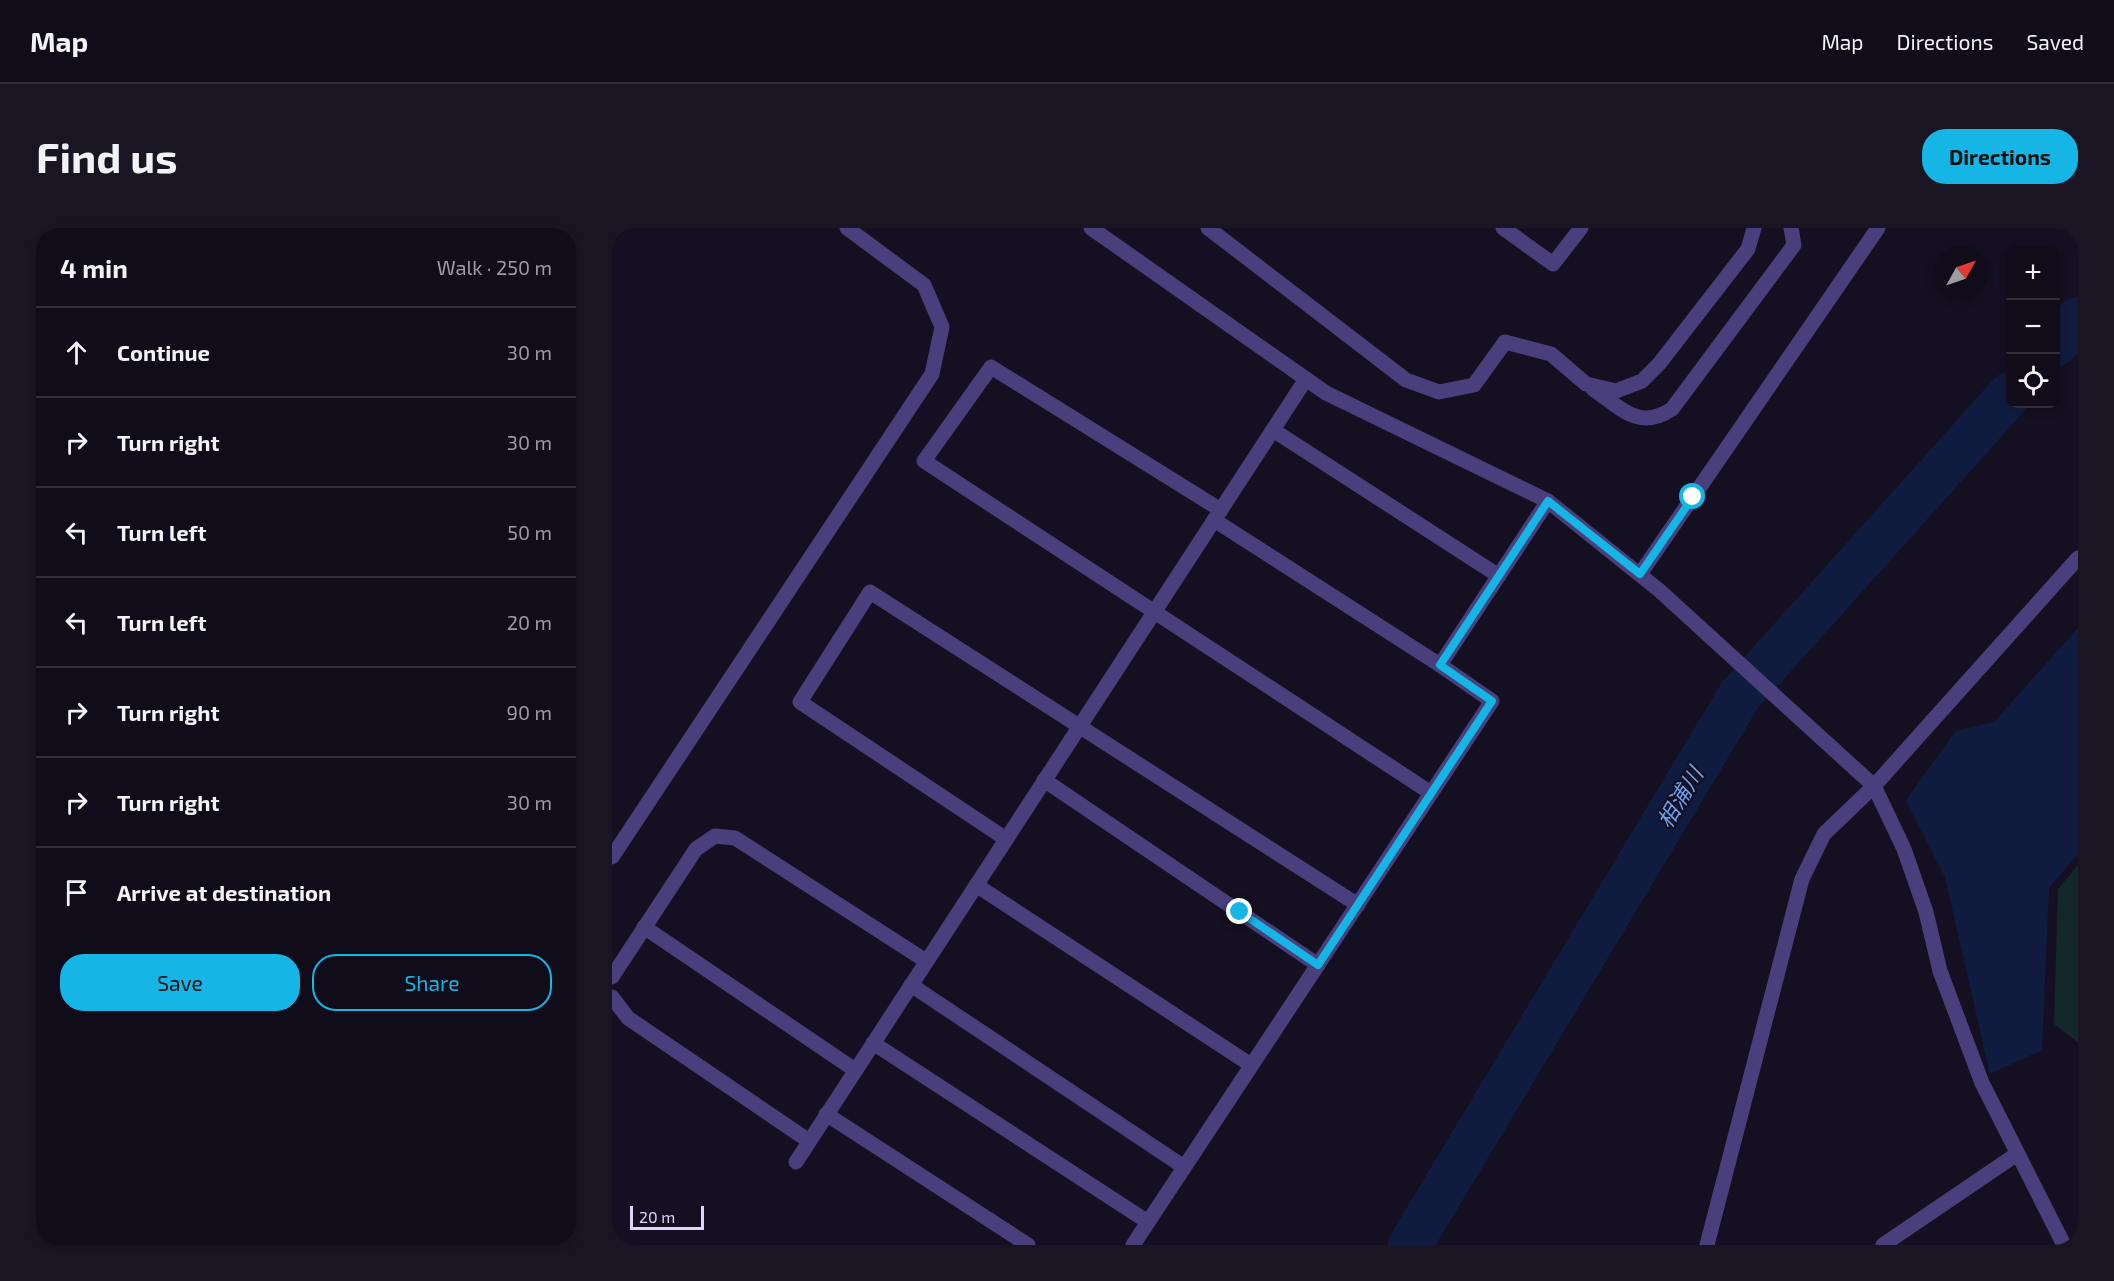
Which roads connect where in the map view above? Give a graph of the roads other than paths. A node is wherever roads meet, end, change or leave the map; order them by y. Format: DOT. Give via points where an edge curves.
graph roads {
  1 [pos="848,228"];
  2 [pos="1091,228"];
  3 [pos="1208,228"];
  4 [pos="1503,228"];
  5 [pos="1581,228"];
  6 [pos="1754,228"];
  7 [pos="1791,228"];
  8 [pos="1878,228"];
  9 [pos="1306,379"];
  10 [pos="1586,384"];
  11 [pos="1273,430"];
  12 [pos="1548,501"];
  13 [pos="1217,515"];
  14 [pos="2078,558"];
  15 [pos="1640,574"];
  16 [pos="1499,576"];
  17 [pos="1154,612"];
  18 [pos="1440,665"];
  19 [pos="1080,726"];
  20 [pos="1044,780"];
  21 [pos="1874,786"];
  22 [pos="1431,794"];
  23 [pos="1006,839"];
  24 [pos="612,857"];
  25 [pos="976,885"];
  26 [pos="1358,905"];
  27 [pos="644,927"];
  28 [pos="926,961"];
  29 [pos="1318,965"];
  30 [pos="612,977"];
  31 [pos="911,985"];
  32 [pos="612,997"];
  33 [pos="873,1043"];
  34 [pos="1251,1065"];
  35 [pos="855,1070"];
  36 [pos="826,1114"];
  37 [pos="809,1141"];
  38 [pos="2017,1154"];
  39 [pos="796,1162"];
  40 [pos="1184,1167"];
  41 [pos="1148,1222"];
  42 [pos="1028,1245"];
  43 [pos="1133,1245"];
  44 [pos="1707,1245"];
  45 [pos="1883,1245"];
  46 [pos="2064,1245"];
  1 -- 24 [label="street" via="924,285 942,327 932,375"];
  2 -- 9 [label="street"];
  3 -- 10 [label="street" via="1406,380 1439,392 1474,385 1505,342 1551,354"];
  4 -- 5 [label="street" via="1553,264"];
  6 -- 10 [label="street" via="1748,249 1642,381 1616,391"];
  7 -- 10 [label="street" via="1794,245 1672,409 1659,418 1639,420"];
  8 -- 15 [label="street"];
  9 -- 11 [label="street"];
  9 -- 12 [label="street" via="1326,393"];
  11 -- 13 [label="street"];
  11 -- 16 [label="street"];
  12 -- 15 [label="street"];
  12 -- 16 [label="street"];
  13 -- 17 [label="street"];
  13 -- 17 [label="street" via="992,367 924,461"];
  13 -- 18 [label="street"];
  14 -- 21 [label="street"];
  15 -- 21 [label="street"];
  16 -- 18 [label="street"];
  17 -- 19 [label="street"];
  17 -- 22 [label="street"];
  18 -- 22 [label="street" via="1492,701"];
  19 -- 20 [label="street"];
  19 -- 23 [label="street" via="870,592 800,702"];
  19 -- 26 [label="street"];
  20 -- 23 [label="street"];
  20 -- 29 [label="street"];
  21 -- 38 [label="street" via="1904,849 1926,912 1940,971 1982,1083"];
  21 -- 44 [label="street" via="1824,834 1802,879"];
  22 -- 26 [label="street"];
  23 -- 25 [label="street"];
  25 -- 28 [label="street"];
  25 -- 34 [label="street"];
  26 -- 29 [label="street"];
  27 -- 28 [label="street" via="696,849 715,836 735,838"];
  27 -- 30 [label="street"];
  27 -- 35 [label="street"];
  28 -- 31 [label="street"];
  29 -- 34 [label="street"];
  31 -- 33 [label="street"];
  31 -- 40 [label="street"];
  32 -- 37 [label="street" via="628,1018"];
  33 -- 35 [label="street"];
  33 -- 41 [label="street"];
  34 -- 40 [label="street"];
  35 -- 36 [label="street"];
  36 -- 37 [label="street"];
  36 -- 42 [label="street"];
  37 -- 39 [label="street"];
  38 -- 45 [label="street"];
  38 -- 46 [label="street"];
  40 -- 41 [label="street"];
  41 -- 43 [label="street"];
}
